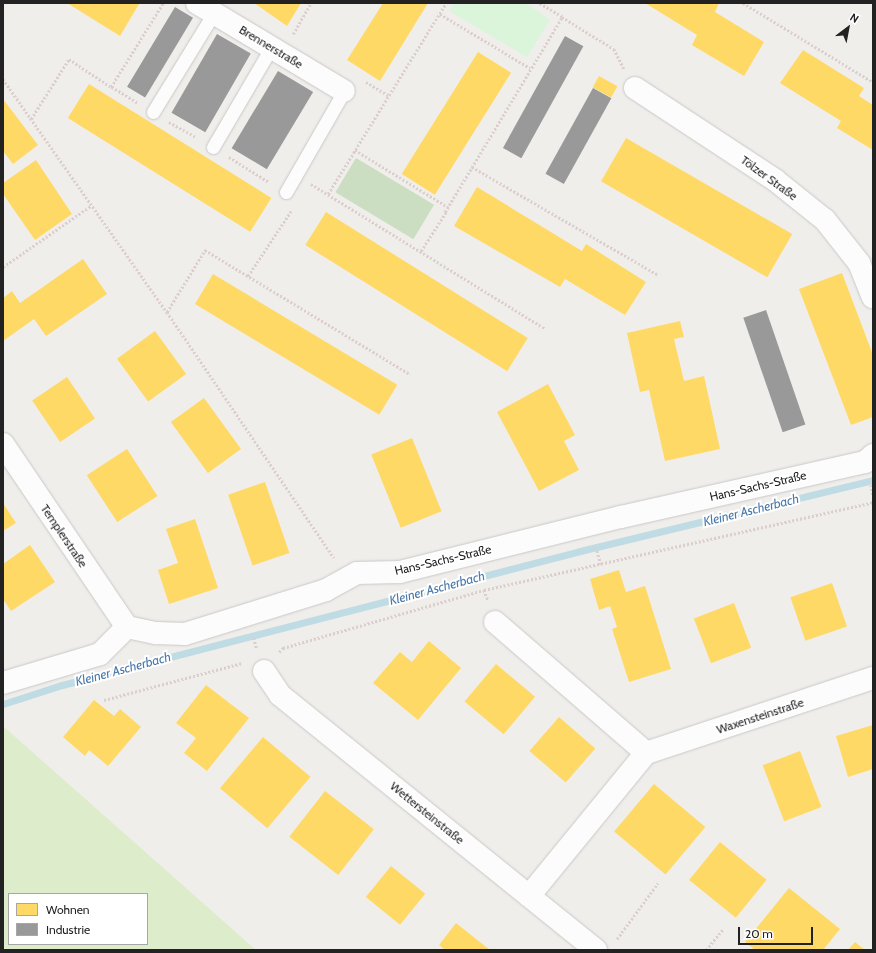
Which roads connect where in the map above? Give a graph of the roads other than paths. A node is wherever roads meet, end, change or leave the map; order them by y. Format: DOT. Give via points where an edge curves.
graph roads {
  1 [pos="205,8"];
  2 [pos="276,51"];
  3 [pos="635,88"];
  4 [pos="344,91"];
  5 [pos="153,112"];
  6 [pos="213,147"];
  7 [pos="286,192"];
  8 [pos="873,297"];
  9 [pos="3,444"];
  10 [pos="873,455"];
  11 [pos="495,622"];
  12 [pos="127,628"];
  13 [pos="264,672"];
  14 [pos="873,678"];
  15 [pos="3,683"];
  16 [pos="646,753"];
  17 [pos="529,896"];
  18 [pos="605,947"];
  1 -- 2 [label="street, Brennerstraße"];
  1 -- 5 [label="lane"];
  2 -- 4 [label="street, Brennerstraße"];
  2 -- 6 [label="lane"];
  3 -- 8 [label="street, Tölzer Straße" via="775,180 825,220 859,263"];
  4 -- 7 [label="lane"];
  9 -- 12 [label="street, Templerstraße"];
  10 -- 12 [label="street, Hans-Sachs-Straße" via="865,462 621,517 400,572 357,573 326,590 185,634"];
  11 -- 16 [label="street"];
  12 -- 15 [label="street" via="100,654"];
  13 -- 17 [label="street, Wettersteinstraße" via="280,695"];
  14 -- 16 [label="street, Waxensteinstraße"];
  16 -- 17 [label="street"];
  17 -- 18 [label="street, Wettersteinstraße"];
}
